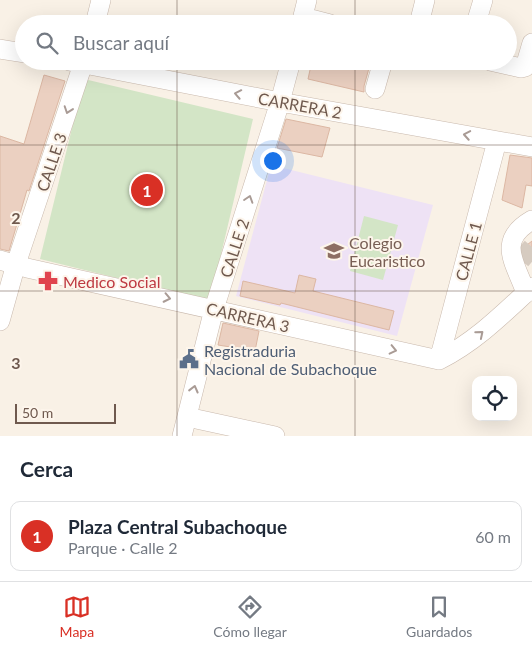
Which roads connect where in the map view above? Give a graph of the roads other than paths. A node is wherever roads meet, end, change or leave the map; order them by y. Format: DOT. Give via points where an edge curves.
graph roads {
  1 [pos="101,0"];
  2 [pos="425,0"];
  3 [pos="483,0"];
  4 [pos="97,15"];
  5 [pos="421,15"];
  6 [pos="478,15"];
  7 [pos="532,43"];
  8 [pos="0,49"];
  9 [pos="15,52"];
  10 [pos="517,67"];
  11 [pos="76,70"];
  12 [pos="119,70"];
  13 [pos="289,70"];
  14 [pos="380,70"];
  15 [pos="375,89"];
  16 [pos="280,102"];
  17 [pos="497,141"];
  18 [pos="532,147"];
  19 [pos="532,220"];
  20 [pos="8,262"];
  21 [pos="529,290"];
  22 [pos="214,309"];
  23 [pos="0,321"];
  24 [pos="439,360"];
  25 [pos="187,417"];
  26 [pos="182,436"];
  27 [pos="275,436"];
  1 -- 4 [label="street"];
  2 -- 5 [label="street"];
  3 -- 6 [label="street"];
  7 -- 10 [label="street" via="525,67"];
  8 -- 9 [label="street"];
  11 -- 20 [label="street, CALLE 3, one-way"];
  16 -- 12 [label="street, CARRERA 2, one-way"];
  13 -- 16 [label="street, CALLE 2"];
  14 -- 15 [label="street"];
  17 -- 16 [label="street, CARRERA 2, one-way"];
  22 -- 16 [label="street, CALLE 2, one-way"];
  17 -- 18 [label="street, CARRERA 2"];
  17 -- 24 [label="street, CALLE 1"];
  19 -- 21 [label="street" via="516,232 510,245"];
  20 -- 22 [label="street, CARRERA 3, one-way"];
  20 -- 23 [label="street, CALLE 3"];
  24 -- 21 [label="street, one-way" via="472,340"];
  22 -- 24 [label="street, CARRERA 3, one-way"];
  25 -- 22 [label="street, CALLE 2, one-way"];
  25 -- 26 [label="street, CALLE 2"];
  25 -- 27 [label="street"];
}
